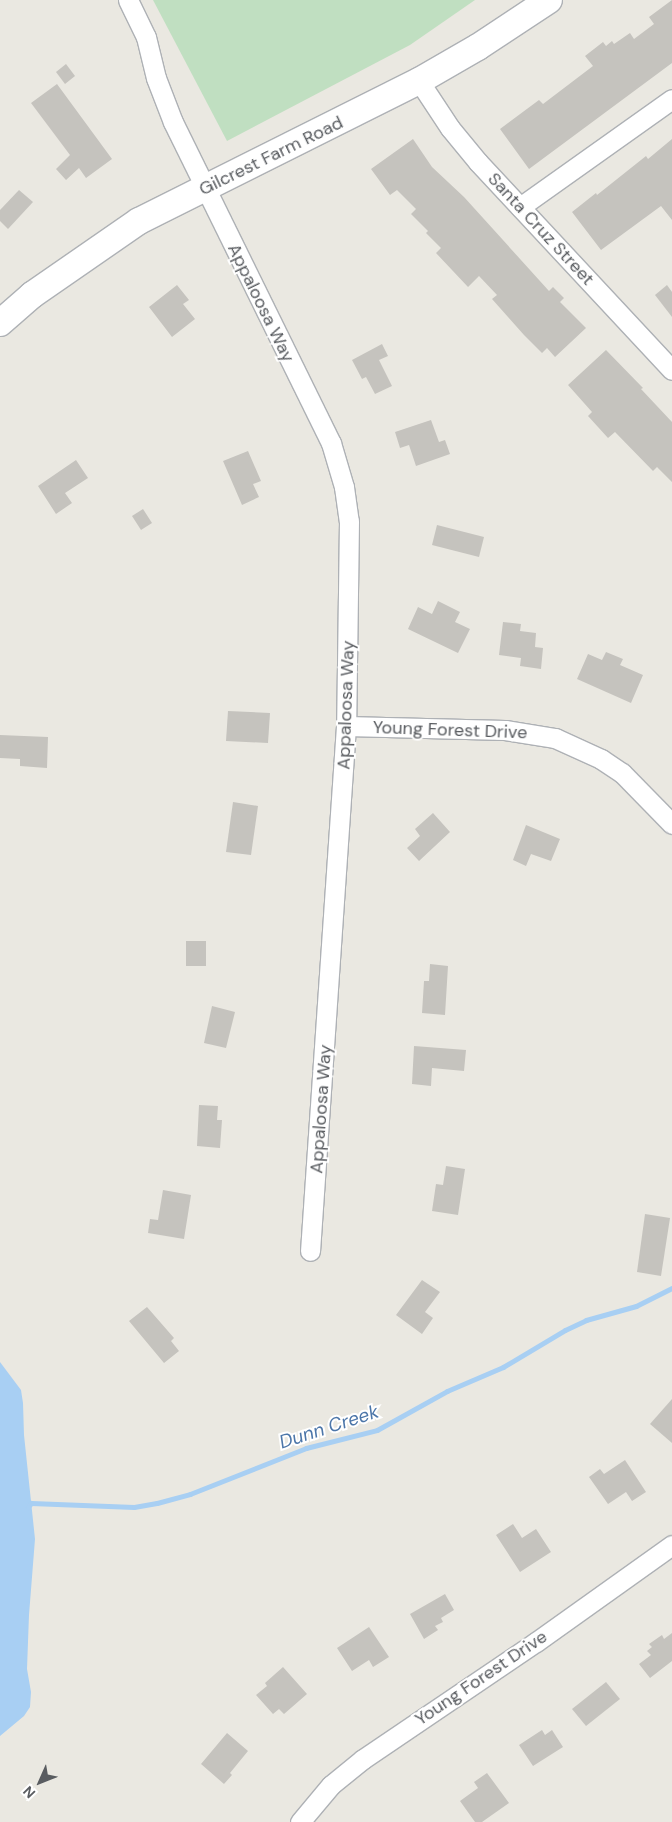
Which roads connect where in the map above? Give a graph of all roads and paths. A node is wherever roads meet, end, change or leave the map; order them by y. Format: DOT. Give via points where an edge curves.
graph roads {
  1 [pos="128,0"];
  2 [pos="549,0"];
  3 [pos="419,81"];
  4 [pos="672,99"];
  5 [pos="204,189"];
  6 [pos="520,207"];
  7 [pos="0,323"];
  8 [pos="672,370"];
  9 [pos="346,726"];
  10 [pos="672,824"];
  11 [pos="310,1251"];
  12 [pos="672,1546"];
  13 [pos="300,1822"];
  1 -- 5 [label="street, Appaloosa Way" via="146,37 156,78 173,122 197,167"];
  2 -- 3 [label="main road, Gilcrest Farm Road"];
  3 -- 5 [label="main road, Gilcrest Farm Road"];
  3 -- 6 [label="street, Santa Cruz Street" via="450,128"];
  4 -- 6 [label="street"];
  5 -- 7 [label="main road, Gilcrest Farm Road" via="139,221 32,295"];
  5 -- 9 [label="street, Appaloosa Way" via="330,443 340,472 350,544"];
  6 -- 8 [label="street, Santa Cruz Street"];
  9 -- 10 [label="street, Young Forest Drive" via="505,730 555,738 601,759 622,773"];
  9 -- 11 [label="street, Appaloosa Way"];
  12 -- 13 [label="street, Young Forest Drive" via="363,1758 331,1785"];
}
